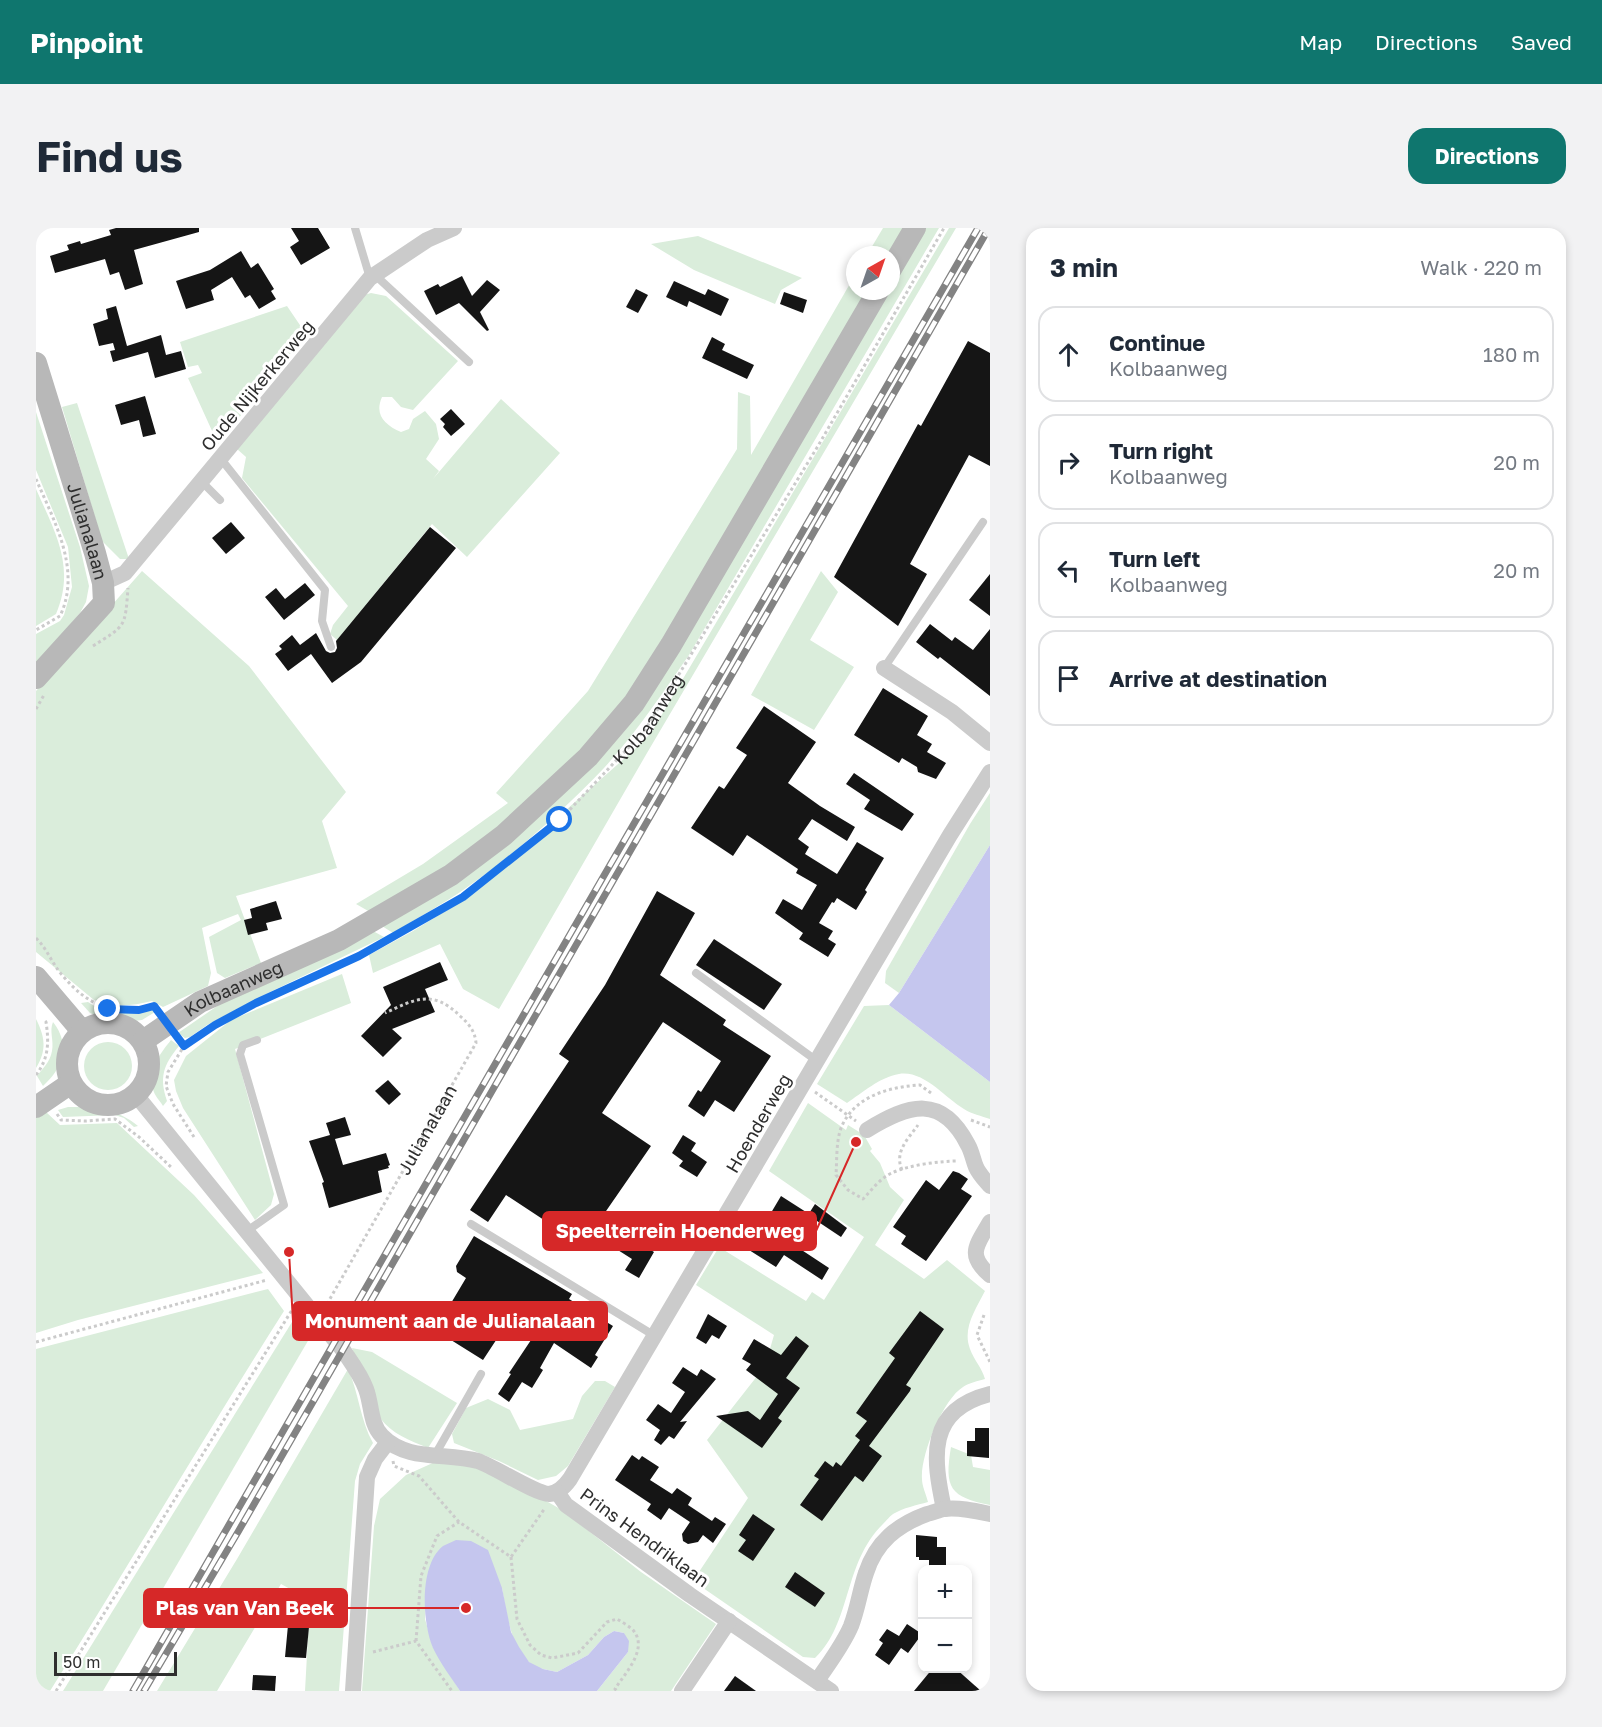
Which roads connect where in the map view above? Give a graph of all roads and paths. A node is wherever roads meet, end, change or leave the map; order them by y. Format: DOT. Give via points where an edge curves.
graph roads {
  1 [pos="355,228"];
  2 [pos="454,228"];
  3 [pos="915,228"];
  4 [pos="944,228"];
  5 [pos="900,254"];
  6 [pos="373,276"];
  7 [pos="873,300"];
  8 [pos="469,362"];
  9 [pos="36,363"];
  10 [pos="221,459"];
  11 [pos="36,479"];
  12 [pos="202,482"];
  13 [pos="220,500"];
  14 [pos="983,522"];
  15 [pos="103,583"];
  16 [pos="36,630"];
  17 [pos="331,647"];
  18 [pos="884,668"];
  19 [pos="36,678"];
  20 [pos="990,743"];
  21 [pos="990,772"];
  22 [pos="36,938"];
  23 [pos="696,973"];
  24 [pos="36,977"];
  25 [pos="81,992"];
  26 [pos="61,1008"];
  27 [pos="385,1013"];
  28 [pos="167,1024"];
  29 [pos="82,1031"];
  30 [pos="257,1040"];
  31 [pos="143,1041"];
  32 [pos="184,1046"];
  33 [pos="817,1061"];
  34 [pos="36,1075"];
  35 [pos="71,1083"];
  36 [pos="804,1084"];
  37 [pos="136,1095"];
  38 [pos="938,1098"];
  39 [pos="42,1103"];
  40 [pos="173,1104"];
  41 [pos="918,1108"];
  42 [pos="848,1116"];
  43 [pos="970,1119"];
  44 [pos="990,1127"];
  45 [pos="867,1130"];
  46 [pos="139,1137"];
  47 [pos="976,1167"];
  48 [pos="902,1170"];
  49 [pos="990,1186"];
  50 [pos="990,1222"];
  51 [pos="471,1224"];
  52 [pos="247,1231"];
  53 [pos="990,1275"];
  54 [pos="269,1280"];
  55 [pos="286,1303"];
  56 [pos="984,1315"];
  57 [pos="318,1318"];
  58 [pos="655,1336"];
  59 [pos="36,1342"];
  60 [pos="990,1362"];
  61 [pos="481,1374"];
  62 [pos="990,1394"];
  63 [pos="388,1442"];
  64 [pos="435,1456"];
  65 [pos="557,1492"];
  66 [pos="944,1509"];
  67 [pos="990,1514"];
  68 [pos="459,1522"];
  69 [pos="511,1557"];
  70 [pos="729,1621"];
  71 [pos="416,1641"];
  72 [pos="356,1656"];
  73 [pos="824,1686"];
  74 [pos="615,1690"];
  75 [pos="56,1691"];
  76 [pos="353,1691"];
  77 [pos="452,1691"];
  78 [pos="682,1691"];
  1 -- 6 [label="lane"];
  2 -- 6 [label="street, Oude Nijkerkerweg" via="427,240"];
  3 -- 5 [label="street"];
  4 -- 32 [label="path, Kolbaanweg" via="818,446 645,730 560,820 463,897 359,956 256,1003"];
  6 -- 8 [label="lane"];
  6 -- 10 [label="street, Oude Nijkerkerweg"];
  7 -- 28 [label="street, Kolbaanweg" via="671,645 634,703 588,758 504,836 452,875 339,940 200,1002"];
  9 -- 15 [label="street, Julianalaan"];
  10 -- 12 [label="street, Oude Nijkerkerweg"];
  10 -- 17 [label="lane" via="325,590 322,621"];
  11 -- 16 [label="path" via="66,553 69,581 60,616"];
  12 -- 13 [label="lane"];
  12 -- 15 [label="street, Oude Nijkerkerweg" via="125,573"];
  14 -- 18 [label="lane"];
  15 -- 19 [label="street, Julianalaan" via="104,603"];
  18 -- 20 [label="street" via="952,712"];
  21 -- 33 [label="street, Hoenderweg"];
  22 -- 25 [label="path" via="63,976"];
  23 -- 33 [label="lane"];
  24 -- 26 [label="street"];
  25 -- 26 [label="path"];
  25 -- 28 [label="path, Kolbaanweg" via="108,1009 139,1010 154,1006"];
  26 -- 29 [label="street"];
  26 -- 34 [label="path" via="46,1022 49,1043 44,1065"];
  27 -- 57 [label="path, Julianalaan" via="426,998 442,1001 469,1024 476,1043"];
  28 -- 31 [label="street, Kolbaanweg"];
  28 -- 32 [label="path, Kolbaanweg"];
  29 -- 31 [label="street" via="94,1024 121,1024"];
  29 -- 35 [label="street" via="66,1061"];
  30 -- 52 [label="lane" via="243,1045 240,1054 284,1205"];
  31 -- 37 [label="street" via="150,1069"];
  32 -- 40 [label="path, Kolbaanweg" via="168,1072 166,1086"];
  33 -- 36 [label="street, Hoenderweg"];
  35 -- 37 [label="street" via="94,1103 109,1106"];
  35 -- 39 [label="street"];
  36 -- 42 [label="path"];
  36 -- 58 [label="street, Hoenderweg"];
  37 -- 52 [label="street"];
  38 -- 42 [label="path" via="920,1084 898,1086 871,1096"];
  39 -- 46 [label="path" via="62,1120 115,1119"];
  41 -- 45 [label="street" via="886,1118"];
  41 -- 47 [label="street" via="932,1108 950,1120 970,1148"];
  41 -- 48 [label="path" via="918,1126 899,1155"];
  42 -- 45 [label="path"];
  42 -- 48 [label="path" via="840,1129 836,1175 848,1190 863,1199 892,1172"];
  43 -- 44 [label="path"];
  47 -- 48 [label="path" via="945,1161"];
  47 -- 49 [label="street"];
  50 -- 53 [label="street" via="975,1257"];
  51 -- 58 [label="lane"];
  52 -- 57 [label="street"];
  54 -- 59 [label="path"];
  55 -- 75 [label="path" via="292,1311"];
  56 -- 60 [label="path" via="977,1335"];
  57 -- 63 [label="street" via="356,1370 366,1389 376,1428"];
  58 -- 65 [label="street, Hoenderweg" via="570,1479"];
  61 -- 64 [label="lane"];
  62 -- 66 [label="street" via="956,1411 939,1435 936,1473"];
  63 -- 64 [label="street, Prins Hendriklaan" via="406,1451"];
  63 -- 68 [label="path" via="394,1466 419,1476"];
  63 -- 72 [label="street" via="367,1477"];
  64 -- 65 [label="street, Prins Hendriklaan" via="479,1462 540,1492"];
  65 -- 69 [label="path"];
  65 -- 70 [label="street, Prins Hendriklaan" via="566,1505"];
  66 -- 67 [label="street"];
  66 -- 73 [label="street" via="899,1526 878,1548 866,1572 850,1629"];
  68 -- 69 [label="path"];
  68 -- 71 [label="path" via="437,1536 421,1576"];
  69 -- 74 [label="path" via="517,1619 530,1646 541,1655 552,1658 578,1653 608,1622 617,1619 633,1630 638,1642 636,1657"];
  70 -- 73 [label="street, Prins Hendriklaan"];
  70 -- 78 [label="street"];
  71 -- 72 [label="path"];
  71 -- 77 [label="path"];
  72 -- 76 [label="street"];
}
